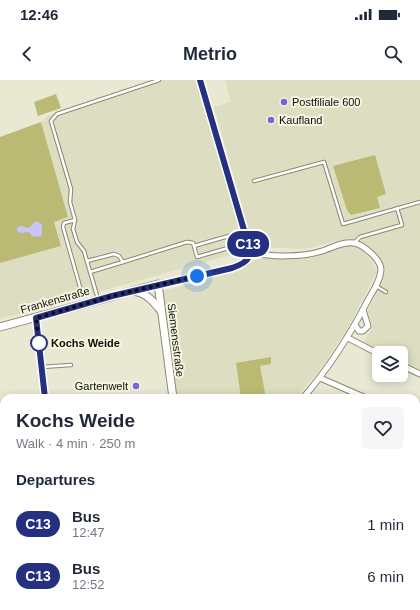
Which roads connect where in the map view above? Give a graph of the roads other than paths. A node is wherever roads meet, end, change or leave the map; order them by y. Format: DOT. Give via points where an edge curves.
graph roads {
  1 [pos="159,80"];
  2 [pos="200,80"];
  3 [pos="254,181"];
  4 [pos="420,202"];
  5 [pos="397,208"];
  6 [pos="75,220"];
  7 [pos="354,243"];
  8 [pos="194,246"];
  9 [pos="250,251"];
  10 [pos="87,261"];
  11 [pos="123,262"];
  12 [pos="90,272"];
  13 [pos="158,284"];
  14 [pos="375,286"];
  15 [pos="131,291"];
  16 [pos="386,292"];
  17 [pos="82,294"];
  18 [pos="98,300"];
  19 [pos="363,310"];
  20 [pos="162,312"];
  21 [pos="36,318"];
  22 [pos="355,325"];
  23 [pos="0,327"];
  24 [pos="348,338"];
  25 [pos="372,350"];
  26 [pos="71,365"];
  27 [pos="42,368"];
  28 [pos="408,368"];
  29 [pos="420,374"];
  30 [pos="320,378"];
  31 [pos="45,394"];
  32 [pos="172,394"];
  33 [pos="306,394"];
  34 [pos="357,394"];
  1 -- 6 [label="lane" via="57,114 52,118 51,124 71,189 70,202"];
  2 -- 9 [label="street"];
  3 -- 5 [label="lane" via="324,162 343,224"];
  4 -- 5 [label="lane"];
  5 -- 7 [label="lane" via="402,226 360,237"];
  6 -- 10 [label="lane" via="75,236"];
  6 -- 17 [label="lane" via="64,223 63,227"];
  7 -- 9 [label="street" via="293,256 258,254"];
  7 -- 14 [label="street" via="378,261 381,275"];
  8 -- 8 [label="lane" via="232,235 235,246 198,257"];
  8 -- 11 [label="lane" via="193,243 186,242"];
  9 -- 13 [label="street, Frankenstraße" via="243,264"];
  10 -- 11 [label="lane" via="114,254"];
  10 -- 12 [label="lane"];
  11 -- 12 [label="lane"];
  12 -- 18 [label="lane"];
  13 -- 15 [label="street, Frankenstraße"];
  13 -- 20 [label="street, Siemensstraße"];
  14 -- 16 [label="lane"];
  14 -- 19 [label="street"];
  15 -- 18 [label="street, Frankenstraße"];
  15 -- 20 [label="street" via="150,297"];
  18 -- 21 [label="street, Frankenstraße"];
  19 -- 22 [label="street"];
  19 -- 22 [label="street" via="368,326 366,330 359,331"];
  20 -- 32 [label="street, Siemensstraße"];
  21 -- 23 [label="street, Frankenstraße"];
  21 -- 27 [label="street"];
  22 -- 24 [label="street"];
  24 -- 25 [label="street"];
  24 -- 30 [label="street"];
  26 -- 27 [label="lane"];
  27 -- 31 [label="street"];
  28 -- 29 [label="street"];
  30 -- 33 [label="street"];
  30 -- 34 [label="street"];
}
